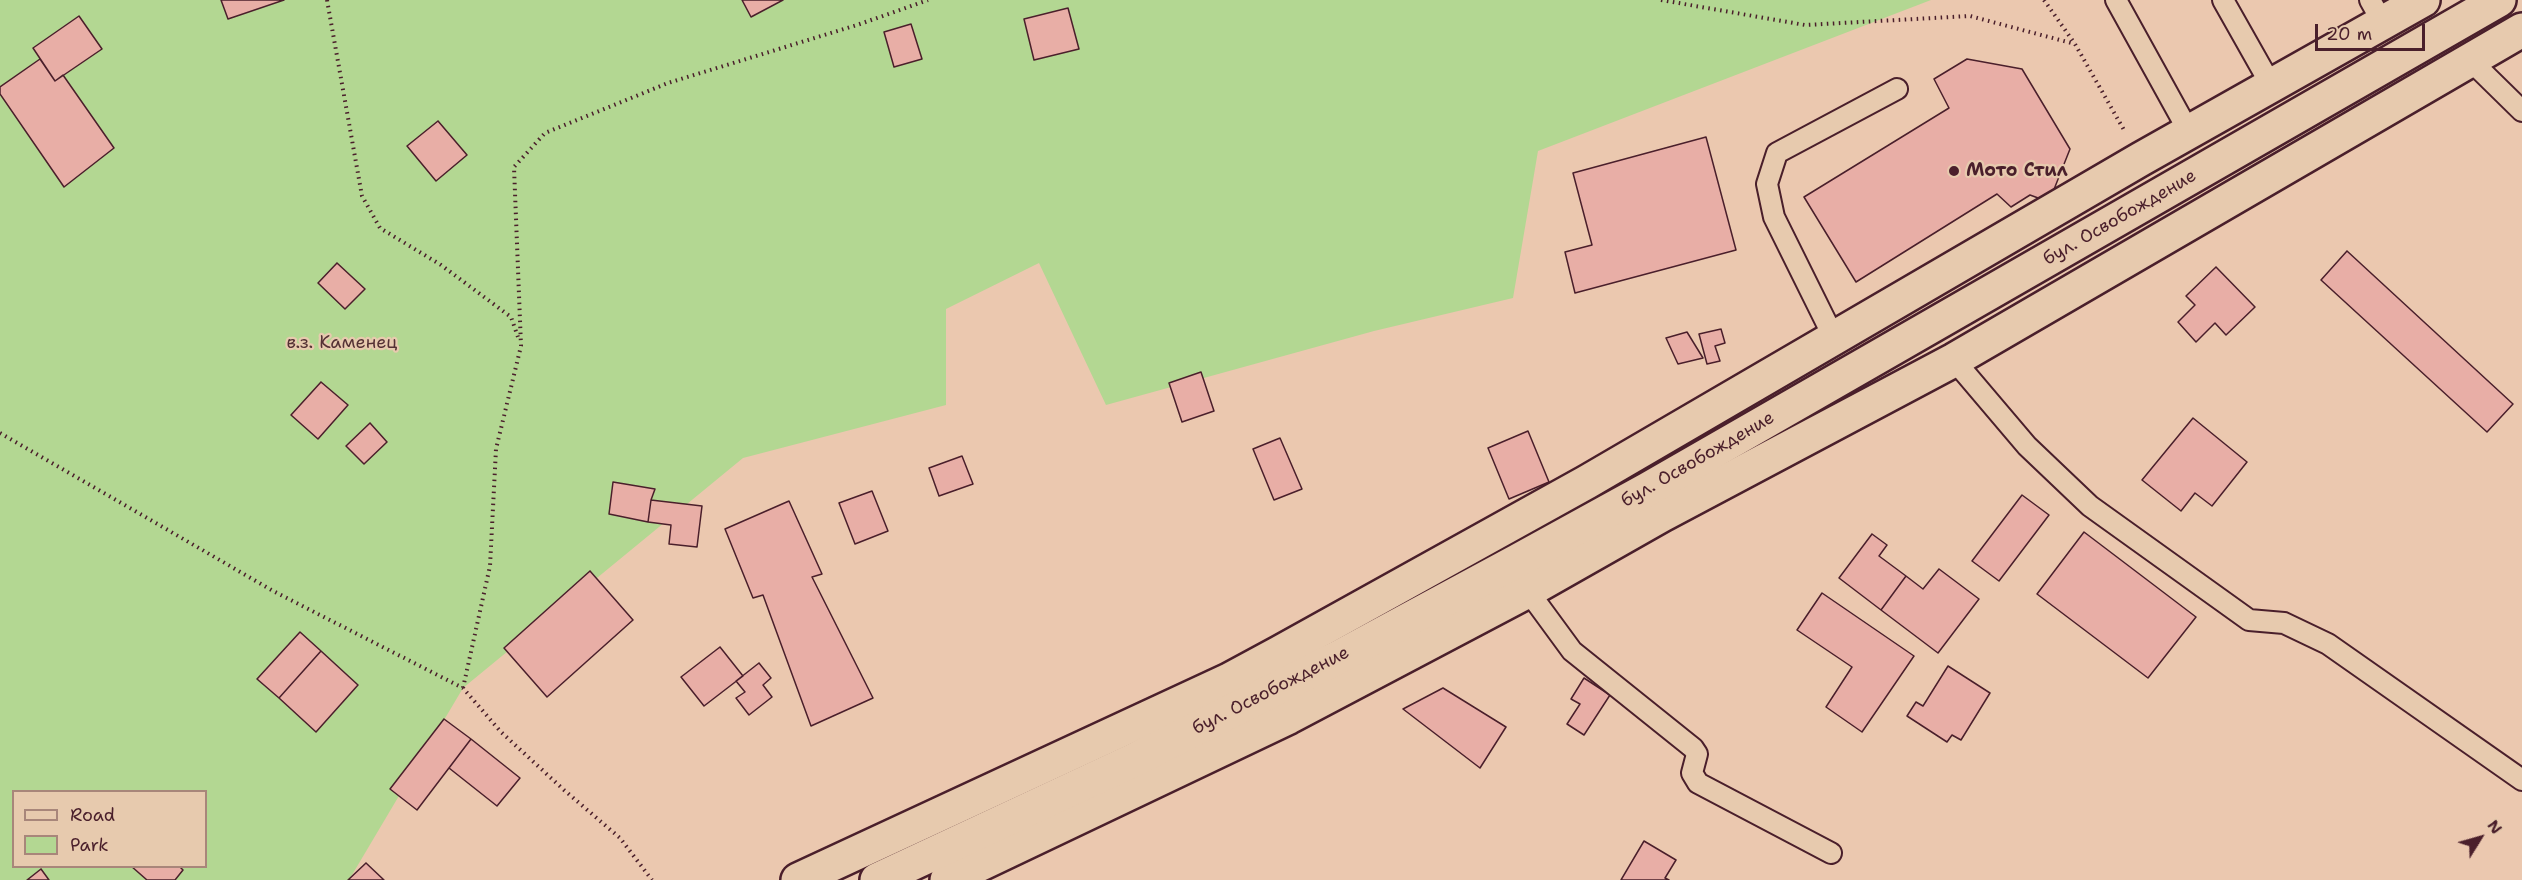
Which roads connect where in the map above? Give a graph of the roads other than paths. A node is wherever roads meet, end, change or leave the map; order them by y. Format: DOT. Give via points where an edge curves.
graph roads {
  1 [pos="2116,0"];
  2 [pos="2223,0"];
  3 [pos="2423,0"];
  4 [pos="2499,0"];
  5 [pos="2377,11"];
  6 [pos="2522,30"];
  7 [pos="2470,60"];
  8 [pos="2271,85"];
  9 [pos="1897,89"];
  10 [pos="2522,111"];
  11 [pos="2189,132"];
  12 [pos="1834,338"];
  13 [pos="1954,360"];
  14 [pos="1528,591"];
  15 [pos="2522,780"];
  16 [pos="1831,853"];
  17 [pos="798,880"];
  18 [pos="877,880"];
  19 [pos="947,880"];
  1 -- 11 [label="lane"];
  2 -- 8 [label="lane"];
  3 -- 5 [label="street"];
  4 -- 18 [label="street, бул. Освобождение" via="1508,566 1337,658"];
  5 -- 8 [label="street"];
  6 -- 7 [label="street"];
  7 -- 10 [label="lane"];
  7 -- 13 [label="street"];
  8 -- 11 [label="street"];
  9 -- 12 [label="lane" via="1777,153 1767,184 1774,217"];
  11 -- 12 [label="street"];
  12 -- 17 [label="street" via="1587,482 1228,680"];
  13 -- 14 [label="street"];
  13 -- 15 [label="lane" via="2027,446 2090,507 2249,620 2284,623 2328,644"];
  14 -- 16 [label="lane" via="1572,651 1694,748 1697,754 1692,773 1698,783"];
  14 -- 19 [label="street" via="1289,717"];
}
